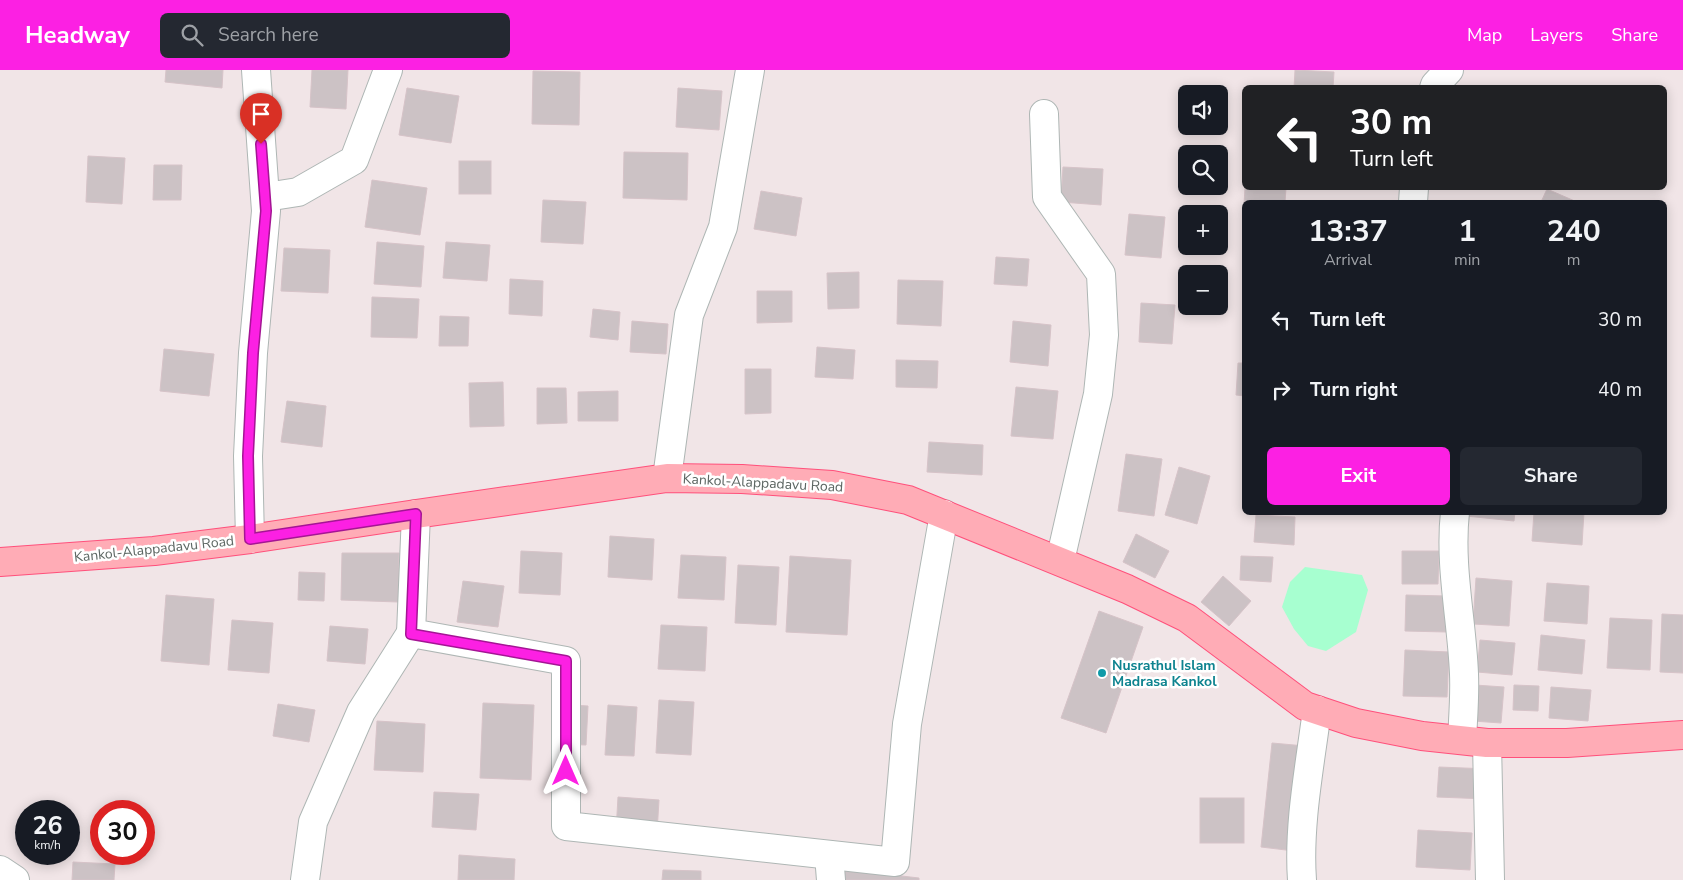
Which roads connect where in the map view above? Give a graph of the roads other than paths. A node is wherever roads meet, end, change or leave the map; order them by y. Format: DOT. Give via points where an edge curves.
graph roads {
  1 [pos="256,70"];
  2 [pos="388,70"];
  3 [pos="750,70"];
  4 [pos="1449,70"];
  5 [pos="1435,85"];
  6 [pos="1044,114"];
  7 [pos="266,197"];
  8 [pos="667,478"];
  9 [pos="416,514"];
  10 [pos="944,514"];
  11 [pos="1455,515"];
  12 [pos="250,539"];
  13 [pos="1060,561"];
  14 [pos="0,562"];
  15 [pos="411,634"];
  16 [pos="1316,710"];
  17 [pos="1683,735"];
  18 [pos="1474,741"];
  19 [pos="830,868"];
  20 [pos="0,870"];
  21 [pos="15,880"];
  22 [pos="305,880"];
  23 [pos="1302,880"];
  24 [pos="1490,880"];
  1 -- 7 [label="street"];
  2 -- 7 [label="street" via="354,160 298,192"];
  3 -- 8 [label="street" via="723,227 689,315"];
  4 -- 5 [label="street"];
  6 -- 13 [label="street" via="1047,197 1101,274 1104,335 1098,394"];
  7 -- 12 [label="street" via="248,456"];
  8 -- 9 [label="main road, Kankol-Alappadavu Road"];
  8 -- 10 [label="main road, Kankol-Alappadavu Road" via="832,485 908,500"];
  9 -- 12 [label="main road, Kankol-Alappadavu Road"];
  9 -- 15 [label="street"];
  10 -- 13 [label="main road, Kankol-Alappadavu Road"];
  10 -- 19 [label="street" via="907,724 895,862"];
  11 -- 18 [label="street" via="1456,600"];
  12 -- 14 [label="main road, Kankol-Alappadavu Road" via="154,551"];
  13 -- 16 [label="main road, Kankol-Alappadavu Road" via="1187,618 1306,706"];
  15 -- 19 [label="street" via="566,661 566,826"];
  15 -- 22 [label="street" via="361,712 313,822"];
  16 -- 18 [label="main road, Kankol-Alappadavu Road" via="1356,723 1422,736"];
  16 -- 23 [label="street" via="1305,803"];
  17 -- 18 [label="main road, Kankol-Alappadavu Road" via="1567,743"];
  18 -- 24 [label="street"];
  20 -- 21 [label="street"];
}
